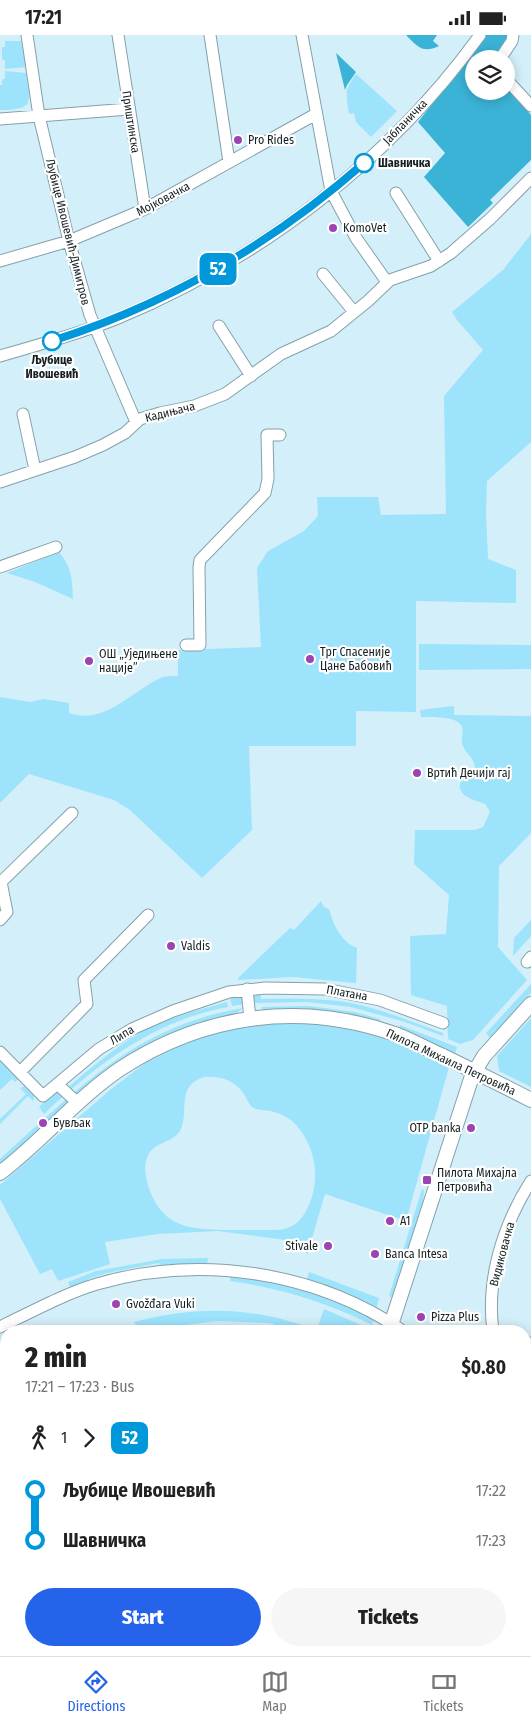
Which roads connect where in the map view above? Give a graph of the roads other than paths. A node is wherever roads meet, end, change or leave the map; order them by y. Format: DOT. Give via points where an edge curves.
graph roads {
  1 [pos="27,35"];
  2 [pos="118,35"];
  3 [pos="210,35"];
  4 [pos="302,35"];
  5 [pos="480,35"];
  6 [pos="512,35"];
  7 [pos="506,50"];
  8 [pos="515,89"];
  9 [pos="531,106"];
  10 [pos="129,109"];
  11 [pos="316,114"];
  12 [pos="39,116"];
  13 [pos="0,119"];
  14 [pos="229,162"];
  15 [pos="531,177"];
  16 [pos="331,191"];
  17 [pos="396,193"];
  18 [pos="145,209"];
  19 [pos="69,241"];
  20 [pos="0,261"];
  21 [pos="439,261"];
  22 [pos="323,274"];
  23 [pos="387,282"];
  24 [pos="354,313"];
  25 [pos="219,326"];
  26 [pos="94,327"];
  27 [pos="0,356"];
  28 [pos="251,376"];
  29 [pos="23,414"];
  30 [pos="136,422"];
  31 [pos="280,435"];
  32 [pos="35,471"];
  33 [pos="0,482"];
  34 [pos="56,547"];
  35 [pos="0,567"];
  36 [pos="186,645"];
  37 [pos="72,813"];
  38 [pos="148,915"];
  39 [pos="0,920"];
  40 [pos="247,989"];
  41 [pos="531,1004"];
  42 [pos="250,1019"];
  43 [pos="442,1023"];
  44 [pos="0,1052"];
  45 [pos="474,1071"];
  46 [pos="20,1072"];
  47 [pos="57,1084"];
  48 [pos="531,1099"];
  49 [pos="78,1103"];
  50 [pos="0,1173"];
  51 [pos="531,1181"];
  52 [pos="4,1325"];
  53 [pos="388,1325"];
  54 [pos="396,1325"];
  55 [pos="493,1325"];
  1 -- 12 [label="street, Љубице Ивошевић-Димитров"];
  2 -- 10 [label="street, Приштинска"];
  3 -- 14 [label="street"];
  4 -- 11 [label="street"];
  5 -- 16 [label="street, Јабланичка" via="411,117"];
  6 -- 7 [label="street"];
  8 -- 9 [label="street"];
  10 -- 12 [label="street"];
  10 -- 18 [label="street, Приштинска"];
  11 -- 14 [label="street, Мојковачка"];
  11 -- 16 [label="street"];
  12 -- 13 [label="street"];
  12 -- 19 [label="street, Љубице Ивошевић-Димитров"];
  14 -- 18 [label="street, Мојковачка"];
  15 -- 21 [label="street, Кадињача" via="469,238"];
  16 -- 23 [label="street" via="356,238"];
  16 -- 26 [label="street, Јабланичка" via="227,263 160,299"];
  17 -- 21 [label="street"];
  18 -- 19 [label="street, Мојковачка"];
  19 -- 20 [label="street, Мојковачка"];
  19 -- 26 [label="street, Љубице Ивошевић-Димитров"];
  21 -- 23 [label="street, Кадињача"];
  22 -- 24 [label="street"];
  23 -- 24 [label="street, Кадињача"];
  24 -- 28 [label="street, Кадињача" via="331,331 281,354"];
  25 -- 28 [label="street"];
  26 -- 27 [label="street, Јабланичка"];
  26 -- 30 [label="street, Љубице Ивошевић-Димитров"];
  28 -- 30 [label="street, Кадињача" via="210,401"];
  29 -- 32 [label="street"];
  30 -- 32 [label="street, Кадињача" via="125,433 104,445"];
  31 -- 36 [label="street" via="267,435 268,479 265,493 200,560 200,645"];
  32 -- 33 [label="street, Кадињача"];
  34 -- 35 [label="street"];
  37 -- 39 [label="street" via="1,882 8,912"];
  38 -- 46 [label="street" via="84,980 87,1004"];
  40 -- 42 [label="street"];
  40 -- 43 [label="street, Платана" via="308,988 345,992 402,1007"];
  40 -- 47 [label="street, Липа" via="190,1005 132,1029 99,1049"];
  41 -- 45 [label="main road"];
  42 -- 45 [label="main road, Пилота Михаила Петровића" via="300,1016 348,1021 409,1040"];
  42 -- 49 [label="main road, Пилота Михаила Петровића" via="188,1036 137,1059"];
  44 -- 46 [label="street, Липа"];
  45 -- 48 [label="main road, Пилота Михаила Петровића"];
  45 -- 54 [label="main road"];
  46 -- 47 [label="street, Липа" via="43,1096"];
  47 -- 49 [label="street"];
  49 -- 50 [label="main road, Пилота Михаила Петровића"];
  51 -- 55 [label="street, Видиковачка" via="514,1212 499,1256 491,1293"];
  52 -- 53 [label="street" via="95,1284 173,1269 227,1270 301,1283 345,1300"];
}
